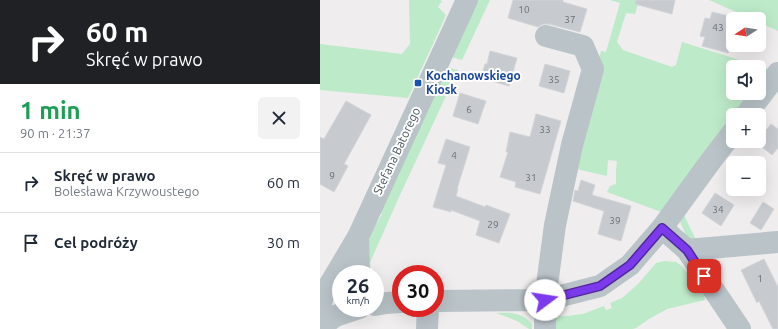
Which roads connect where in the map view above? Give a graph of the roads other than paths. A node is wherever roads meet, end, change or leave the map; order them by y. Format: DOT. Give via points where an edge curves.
graph roads {
  1 [pos="460,3"];
  2 [pos="546,36"];
  3 [pos="778,73"];
  4 [pos="751,108"];
  5 [pos="726,141"];
  6 [pos="662,228"];
  7 [pos="358,236"];
  8 [pos="778,242"];
  9 [pos="687,250"];
  10 [pos="359,265"];
  11 [pos="322,299"];
  12 [pos="545,300"];
  13 [pos="444,301"];
  14 [pos="332,303"];
  15 [pos="334,317"];
  16 [pos="428,317"];
  17 [pos="320,328"];
  18 [pos="427,329"];
  19 [pos="545,329"];
  20 [pos="740,329"];
  1 -- 7 [label="street, Stefana Batorego"];
  2 -- 12 [label="street" via="583,46 593,69 572,145 555,225"];
  3 -- 4 [label="street"];
  5 -- 6 [label="street"];
  6 -- 9 [label="street"];
  6 -- 12 [label="street" via="630,265 600,286"];
  7 -- 10 [label="street, Stefana Batorego"];
  7 -- 11 [label="street, Stefana Batorego"];
  8 -- 9 [label="street"];
  9 -- 20 [label="street"];
  11 -- 14 [label="street, Stefana Batorego"];
  12 -- 13 [label="street"];
  12 -- 19 [label="street"];
  15 -- 17 [label="street"];
  16 -- 18 [label="street"];
}
